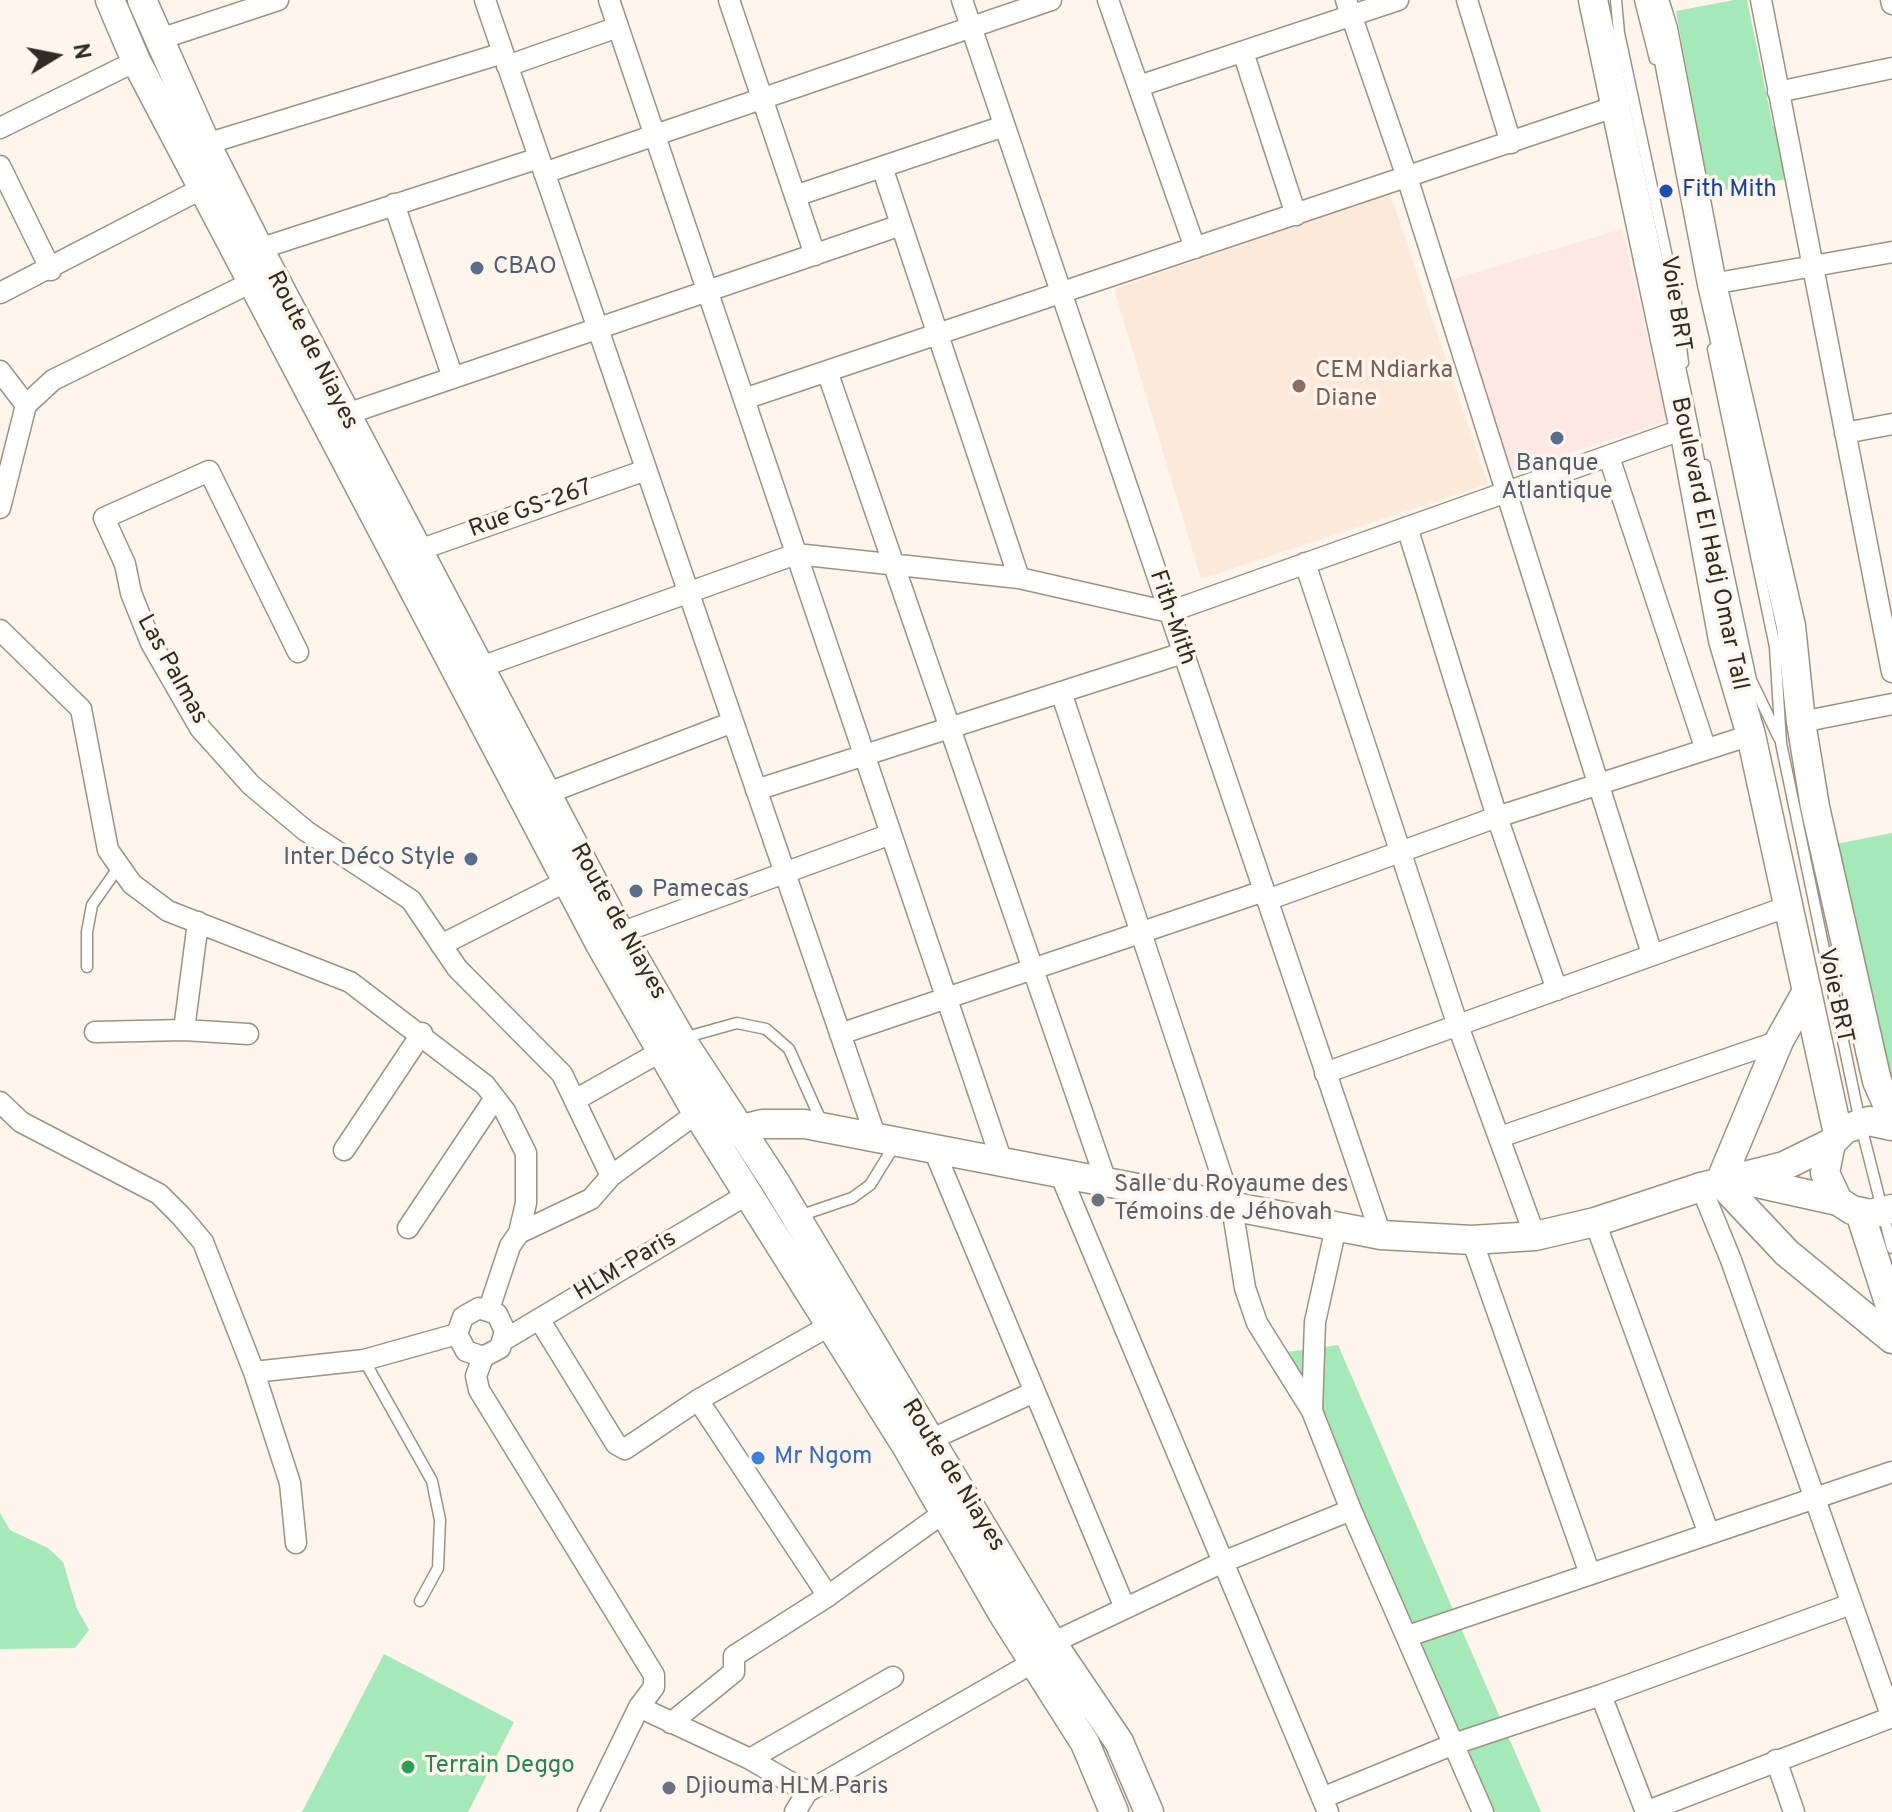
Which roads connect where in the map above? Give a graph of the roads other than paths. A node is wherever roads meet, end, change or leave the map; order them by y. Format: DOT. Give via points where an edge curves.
graph roads {
  1 [pos="110,0"];
  2 [pos="142,0"];
  3 [pos="278,0"];
  4 [pos="485,0"];
  5 [pos="609,0"];
  6 [pos="729,0"];
  7 [pos="962,0"];
  8 [pos="1051,0"];
  9 [pos="1108,0"];
  10 [pos="1398,0"];
  11 [pos="1467,0"];
  12 [pos="1593,0"];
  13 [pos="1616,0"];
  14 [pos="1640,0"];
  15 [pos="1654,0"];
  16 [pos="1761,0"];
  17 [pos="1349,8"];
  18 [pos="618,27"];
  19 [pos="971,27"];
  20 [pos="157,40"];
  21 [pos="1243,52"];
  22 [pos="505,60"];
  23 [pos="136,61"];
  24 [pos="1892,68"];
  25 [pos="1658,75"];
  26 [pos="1139,86"];
  27 [pos="1778,92"];
  28 [pos="762,99"];
  29 [pos="1665,105"];
  30 [pos="1614,107"];
  31 [pos="1004,126"];
  32 [pos="0,128"];
  33 [pos="655,136"];
  34 [pos="1511,143"];
  35 [pos="206,144"];
  36 [pos="0,166"];
  37 [pos="541,166"];
  38 [pos="882,167"];
  39 [pos="1407,177"];
  40 [pos="203,188"];
  41 [pos="795,196"];
  42 [pos="394,204"];
  43 [pos="1296,215"];
  44 [pos="901,225"];
  45 [pos="1195,248"];
  46 [pos="259,249"];
  47 [pos="1892,252"];
  48 [pos="815,255"];
  49 [pos="1813,267"];
  50 [pos="51,270"];
  51 [pos="252,282"];
  52 [pos="1712,284"];
  53 [pos="707,291"];
  54 [pos="0,293"];
  55 [pos="1061,293"];
  56 [pos="598,329"];
  57 [pos="937,334"];
  58 [pos="0,371"];
  59 [pos="827,371"];
  60 [pos="453,378"];
  61 [pos="744,399"];
  62 [pos="26,405"];
  63 [pos="344,415"];
  64 [pos="1892,424"];
  65 [pos="1690,427"];
  66 [pos="1845,433"];
  67 [pos="1702,455"];
  68 [pos="1609,457"];
  69 [pos="646,470"];
  70 [pos="1506,491"];
  71 [pos="0,504"];
  72 [pos="1407,527"];
  73 [pos="416,551"];
  74 [pos="796,554"];
  75 [pos="1892,562"];
  76 [pos="1305,563"];
  77 [pos="895,565"];
  78 [pos="1871,565"];
  79 [pos="1019,578"];
  80 [pos="689,594"];
  81 [pos="1169,612"];
  82 [pos="0,630"];
  83 [pos="298,652"];
  84 [pos="1183,653"];
  85 [pos="478,668"];
  86 [pos="1892,672"];
  87 [pos="1061,692"];
  88 [pos="1892,704"];
  89 [pos="733,722"];
  90 [pos="1801,722"];
  91 [pos="949,728"];
  92 [pos="1751,735"];
  93 [pos="1781,743"];
  94 [pos="1705,747"];
  95 [pos="864,755"];
  96 [pos="1598,784"];
  97 [pos="756,790"];
  98 [pos="548,793"];
  99 [pos="1497,817"];
  100 [pos="891,834"];
  101 [pos="1401,852"];
  102 [pos="118,868"];
  103 [pos="784,872"];
  104 [pos="567,881"];
  105 [pos="1265,896"];
  106 [pos="1789,906"];
  107 [pos="198,922"];
  108 [pos="1143,932"];
  109 [pos="620,933"];
  110 [pos="441,945"];
  111 [pos="1652,954"];
  112 [pos="87,967"];
  113 [pos="1031,970"];
  114 [pos="1557,990"];
  115 [pos="1807,991"];
  116 [pos="946,998"];
  117 [pos="1458,1026"];
  118 [pos="184,1030"];
  119 [pos="95,1032"];
  120 [pos="422,1033"];
  121 [pos="248,1034"];
  122 [pos="840,1034"];
  123 [pos="1779,1041"];
  124 [pos="671,1045"];
  125 [pos="1325,1073"];
  126 [pos="495,1098"];
  127 [pos="575,1100"];
  128 [pos="0,1102"];
  129 [pos="697,1113"];
  130 [pos="1892,1115"];
  131 [pos="1892,1126"];
  132 [pos="824,1128"];
  133 [pos="726,1133"];
  134 [pos="1843,1133"];
  135 [pos="1500,1137"];
  136 [pos="886,1138"];
  137 [pos="344,1150"];
  138 [pos="934,1150"];
  139 [pos="1003,1165"];
  140 [pos="611,1176"];
  141 [pos="1061,1176"];
  142 [pos="1718,1182"];
  143 [pos="1107,1184"];
  144 [pos="748,1194"];
  145 [pos="1232,1207"];
  146 [pos="1868,1209"];
  147 [pos="796,1217"];
  148 [pos="1595,1222"];
  149 [pos="1336,1227"];
  150 [pos="408,1228"];
  151 [pos="519,1233"];
  152 [pos="1381,1235"];
  153 [pos="1535,1236"];
  154 [pos="1472,1240"];
  155 [pos="1892,1248"];
  156 [pos="489,1309"];
  157 [pos="1892,1312"];
  158 [pos="539,1319"];
  159 [pos="829,1326"];
  160 [pos="457,1334"];
  161 [pos="1892,1339"];
  162 [pos="504,1340"];
  163 [pos="483,1357"];
  164 [pos="364,1360"];
  165 [pos="254,1372"];
  166 [pos="1034,1392"];
  167 [pos="698,1400"];
  168 [pos="1312,1411"];
  169 [pos="930,1440"];
  170 [pos="1892,1472"];
  171 [pos="1813,1498"];
  172 [pos="1351,1510"];
  173 [pos="946,1511"];
  174 [pos="1709,1534"];
  175 [pos="296,1543"];
  176 [pos="1223,1562"];
  177 [pos="1590,1574"];
  178 [pos="828,1596"];
  179 [pos="420,1601"];
  180 [pos="1851,1604"];
  181 [pos="1125,1608"];
  182 [pos="1408,1636"];
  183 [pos="1043,1653"];
  184 [pos="893,1677"];
  185 [pos="1601,1695"];
  186 [pos="639,1707"];
  187 [pos="1892,1717"];
  188 [pos="671,1723"];
  189 [pos="1454,1744"];
  190 [pos="750,1759"];
  191 [pos="1776,1760"];
  192 [pos="807,1792"];
  193 [pos="1325,1805"];
  194 [pos="588,1812"];
  195 [pos="795,1812"];
  196 [pos="1114,1812"];
  197 [pos="1149,1812"];
  198 [pos="1483,1812"];
  199 [pos="1646,1812"];
  200 [pos="1794,1812"];
  1 -- 23 [label="main road, Route de Niayes"];
  2 -- 20 [label="main road, Route de Niayes"];
  3 -- 20 [label="street"];
  4 -- 22 [label="street"];
  5 -- 18 [label="street"];
  6 -- 28 [label="street"];
  7 -- 19 [label="street, Fith-Mith"];
  8 -- 19 [label="street"];
  9 -- 26 [label="street"];
  10 -- 17 [label="street"];
  11 -- 34 [label="street"];
  12 -- 30 [label="main road, Boulevard El Hadj Omar Tall"];
  13 -- 65 [label="lane, Voie BRT" via="1675,294"];
  14 -- 25 [label="lane"];
  15 -- 52 [label="main road"];
  16 -- 27 [label="street"];
  17 -- 21 [label="street"];
  17 -- 39 [label="street"];
  18 -- 22 [label="street"];
  18 -- 33 [label="street"];
  19 -- 28 [label="street"];
  19 -- 31 [label="street, Fith-Mith"];
  20 -- 35 [label="main road, Route de Niayes"];
  21 -- 26 [label="street"];
  21 -- 43 [label="street"];
  22 -- 35 [label="street"];
  22 -- 37 [label="street"];
  23 -- 32 [label="street"];
  23 -- 40 [label="main road, Route de Niayes"];
  24 -- 27 [label="street"];
  26 -- 45 [label="street"];
  27 -- 49 [label="street"];
  28 -- 33 [label="street"];
  28 -- 41 [label="street"];
  29 -- 93 [label="lane, Voie BRT" via="1775,647"];
  30 -- 34 [label="street"];
  30 -- 65 [label="main road, Boulevard El Hadj Omar Tall"];
  31 -- 38 [label="street"];
  31 -- 55 [label="street, Fith-Mith"];
  33 -- 37 [label="street"];
  33 -- 53 [label="street"];
  34 -- 39 [label="street"];
  35 -- 46 [label="main road, Route de Niayes"];
  36 -- 50 [label="street"];
  37 -- 42 [label="street"];
  37 -- 56 [label="street"];
  38 -- 41 [label="street"];
  38 -- 44 [label="street"];
  39 -- 43 [label="street"];
  39 -- 70 [label="street"];
  40 -- 50 [label="street"];
  40 -- 51 [label="main road, Route de Niayes"];
  41 -- 48 [label="street"];
  42 -- 46 [label="street"];
  42 -- 60 [label="street"];
  43 -- 45 [label="street"];
  44 -- 48 [label="street"];
  44 -- 57 [label="street"];
  45 -- 55 [label="street"];
  46 -- 63 [label="main road, Route de Niayes"];
  47 -- 49 [label="street"];
  48 -- 53 [label="street"];
  49 -- 52 [label="street"];
  49 -- 66 [label="street"];
  50 -- 54 [label="street"];
  51 -- 62 [label="street" via="53,380"];
  51 -- 104 [label="main road, Route de Niayes"];
  52 -- 90 [label="main road" via="1791,626"];
  53 -- 56 [label="street"];
  53 -- 61 [label="street"];
  55 -- 57 [label="street"];
  55 -- 81 [label="street, Fith-Mith"];
  56 -- 60 [label="street"];
  56 -- 69 [label="street"];
  57 -- 59 [label="street"];
  57 -- 79 [label="street"];
  58 -- 62 [label="street"];
  59 -- 61 [label="street"];
  59 -- 77 [label="street"];
  60 -- 63 [label="street"];
  61 -- 74 [label="street"];
  62 -- 71 [label="street"];
  63 -- 73 [label="main road, Route de Niayes"];
  64 -- 66 [label="street"];
  65 -- 68 [label="street"];
  65 -- 92 [label="main road, Boulevard El Hadj Omar Tall" via="1723,640"];
  66 -- 78 [label="street"];
  67 -- 93 [label="lane, Voie BRT" via="1751,680"];
  68 -- 70 [label="street"];
  68 -- 94 [label="street"];
  69 -- 73 [label="street, Rue GS-267"];
  69 -- 80 [label="street"];
  70 -- 72 [label="street"];
  70 -- 96 [label="street"];
  72 -- 76 [label="street"];
  72 -- 99 [label="street"];
  73 -- 85 [label="main road, Route de Niayes"];
  74 -- 77 [label="street"];
  74 -- 80 [label="street"];
  74 -- 95 [label="street"];
  75 -- 78 [label="street"];
  76 -- 81 [label="street"];
  76 -- 101 [label="street"];
  77 -- 79 [label="street"];
  77 -- 91 [label="street"];
  78 -- 86 [label="street"];
  79 -- 81 [label="street"];
  80 -- 85 [label="street"];
  80 -- 89 [label="street"];
  81 -- 84 [label="street, Fith-Mith"];
  82 -- 102 [label="street" via="81,709 108,850"];
  83 -- 110 [label="street, Las Palmas" via="209,471 104,518 151,643 200,728 251,785 306,831 411,900"];
  84 -- 87 [label="street"];
  84 -- 105 [label="street, Fith-Mith"];
  85 -- 98 [label="main road, Route de Niayes"];
  87 -- 91 [label="street"];
  87 -- 108 [label="street"];
  88 -- 90 [label="street"];
  89 -- 97 [label="street"];
  89 -- 98 [label="street"];
  90 -- 130 [label="main road" via="1871,1057"];
  91 -- 95 [label="street"];
  91 -- 113 [label="street"];
  92 -- 94 [label="street"];
  92 -- 106 [label="main road, Boulevard El Hadj Omar Tall"];
  93 -- 134 [label="lane, Voie BRT"];
  94 -- 96 [label="street"];
  95 -- 97 [label="street"];
  95 -- 100 [label="street"];
  96 -- 99 [label="street"];
  96 -- 111 [label="street"];
  97 -- 103 [label="street"];
  98 -- 109 [label="main road, Route de Niayes"];
  99 -- 101 [label="street"];
  99 -- 114 [label="street"];
  100 -- 103 [label="street"];
  100 -- 116 [label="street"];
  101 -- 105 [label="street"];
  101 -- 117 [label="street"];
  102 -- 107 [label="street" via="150,900"];
  102 -- 112 [label="lane" via="92,905"];
  103 -- 109 [label="street"];
  103 -- 122 [label="street"];
  104 -- 110 [label="street"];
  104 -- 124 [label="main road, Route de Niayes"];
  105 -- 108 [label="street"];
  105 -- 125 [label="street, Fith-Mith"];
  106 -- 111 [label="street"];
  106 -- 115 [label="main road, Boulevard El Hadj Omar Tall"];
  107 -- 118 [label="street"];
  107 -- 120 [label="street" via="340,976"];
  108 -- 113 [label="street"];
  108 -- 145 [label="street"];
  109 -- 124 [label="main road, Route de Niayes"];
  110 -- 127 [label="street" via="457,968 562,1074"];
  111 -- 114 [label="street"];
  113 -- 116 [label="street"];
  113 -- 143 [label="street"];
  114 -- 117 [label="street"];
  115 -- 123 [label="main road"];
  115 -- 134 [label="main road, Boulevard El Hadj Omar Tall"];
  116 -- 122 [label="street"];
  116 -- 139 [label="street"];
  117 -- 125 [label="street"];
  117 -- 135 [label="street"];
  118 -- 119 [label="street"];
  118 -- 121 [label="street"];
  120 -- 126 [label="street"];
  120 -- 137 [label="street"];
  122 -- 136 [label="street"];
  123 -- 135 [label="street"];
  123 -- 142 [label="main road"];
  124 -- 127 [label="street"];
  124 -- 129 [label="main road, Route de Niayes"];
  124 -- 132 [label="lane" via="737,1023 766,1029 789,1049"];
  124 -- 133 [label="main road, Route de Niayes"];
  125 -- 152 [label="street, Fith-Mith"];
  126 -- 150 [label="street"];
  126 -- 151 [label="street" via="526,1153 526,1203"];
  127 -- 140 [label="street"];
  128 -- 165 [label="street" via="21,1122 159,1194 181,1216 203,1242"];
  129 -- 133 [label="main road, Route de Niayes"];
  129 -- 140 [label="street"];
  131 -- 134 [label="main road"];
  132 -- 133 [label="main road" via="775,1123"];
  132 -- 136 [label="main road"];
  133 -- 144 [label="main road, Route de Niayes"];
  133 -- 147 [label="main road, Route de Niayes"];
  134 -- 142 [label="main road" via="1784,1166"];
  134 -- 146 [label="lane, Voie BRT"];
  134 -- 146 [label="main road, Boulevard El Hadj Omar Tall" via="1825,1173"];
  135 -- 153 [label="street"];
  136 -- 138 [label="main road"];
  136 -- 147 [label="lane" via="870,1185 852,1198"];
  138 -- 139 [label="main road"];
  138 -- 166 [label="street"];
  139 -- 141 [label="main road"];
  140 -- 151 [label="street" via="591,1199"];
  141 -- 143 [label="main road"];
  141 -- 176 [label="street"];
  142 -- 146 [label="main road"];
  142 -- 148 [label="main road"];
  142 -- 161 [label="main road" via="1787,1253"];
  142 -- 171 [label="street" via="1731,1260"];
  143 -- 145 [label="main road"];
  144 -- 158 [label="street, HLM-Paris"];
  144 -- 159 [label="main road, Route de Niayes"];
  145 -- 149 [label="main road"];
  145 -- 168 [label="street" via="1245,1288 1257,1323"];
  146 -- 155 [label="lane, Voie BRT"];
  146 -- 157 [label="main road, Boulevard El Hadj Omar Tall"];
  147 -- 169 [label="main road, Route de Niayes"];
  148 -- 153 [label="main road"];
  148 -- 174 [label="street"];
  149 -- 152 [label="main road"];
  149 -- 168 [label="street" via="1315,1322"];
  151 -- 156 [label="street"];
  152 -- 154 [label="main road"];
  153 -- 154 [label="main road"];
  154 -- 177 [label="street"];
  156 -- 160 [label="street" via="470,1311"];
  156 -- 162 [label="street" via="503,1321"];
  158 -- 162 [label="street, HLM-Paris"];
  158 -- 167 [label="street" via="620,1448"];
  159 -- 167 [label="street"];
  159 -- 173 [label="main road, Route de Niayes"];
  160 -- 163 [label="street" via="466,1351"];
  160 -- 164 [label="street"];
  162 -- 163 [label="street"];
  163 -- 186 [label="street" via="476,1376 479,1390 654,1675 654,1687"];
  164 -- 165 [label="street"];
  164 -- 179 [label="lane" via="432,1481 440,1520 438,1568"];
  165 -- 175 [label="street" via="290,1483"];
  166 -- 169 [label="street"];
  166 -- 181 [label="street"];
  167 -- 178 [label="street"];
  168 -- 172 [label="street"];
  169 -- 183 [label="main road, Route de Niayes"];
  170 -- 171 [label="street"];
  171 -- 174 [label="street"];
  171 -- 180 [label="street"];
  172 -- 176 [label="street"];
  172 -- 182 [label="street"];
  173 -- 178 [label="street"];
  173 -- 183 [label="main road, Route de Niayes"];
  174 -- 177 [label="street"];
  176 -- 181 [label="street"];
  176 -- 193 [label="street"];
  177 -- 182 [label="street"];
  178 -- 188 [label="street" via="734,1656 734,1672"];
  180 -- 185 [label="street"];
  180 -- 187 [label="street"];
  181 -- 183 [label="street"];
  182 -- 189 [label="street"];
  183 -- 192 [label="street"];
  183 -- 196 [label="main road, Route de Niayes"];
  183 -- 197 [label="main road, Route de Niayes" via="1119,1742"];
  184 -- 190 [label="street"];
  185 -- 189 [label="street"];
  185 -- 199 [label="street"];
  186 -- 188 [label="street"];
  186 -- 194 [label="street"];
  187 -- 191 [label="street"];
  188 -- 190 [label="street"];
  189 -- 193 [label="street"];
  189 -- 198 [label="street"];
  190 -- 192 [label="street"];
  191 -- 199 [label="street"];
  191 -- 200 [label="street"];
  192 -- 195 [label="street"];
}
